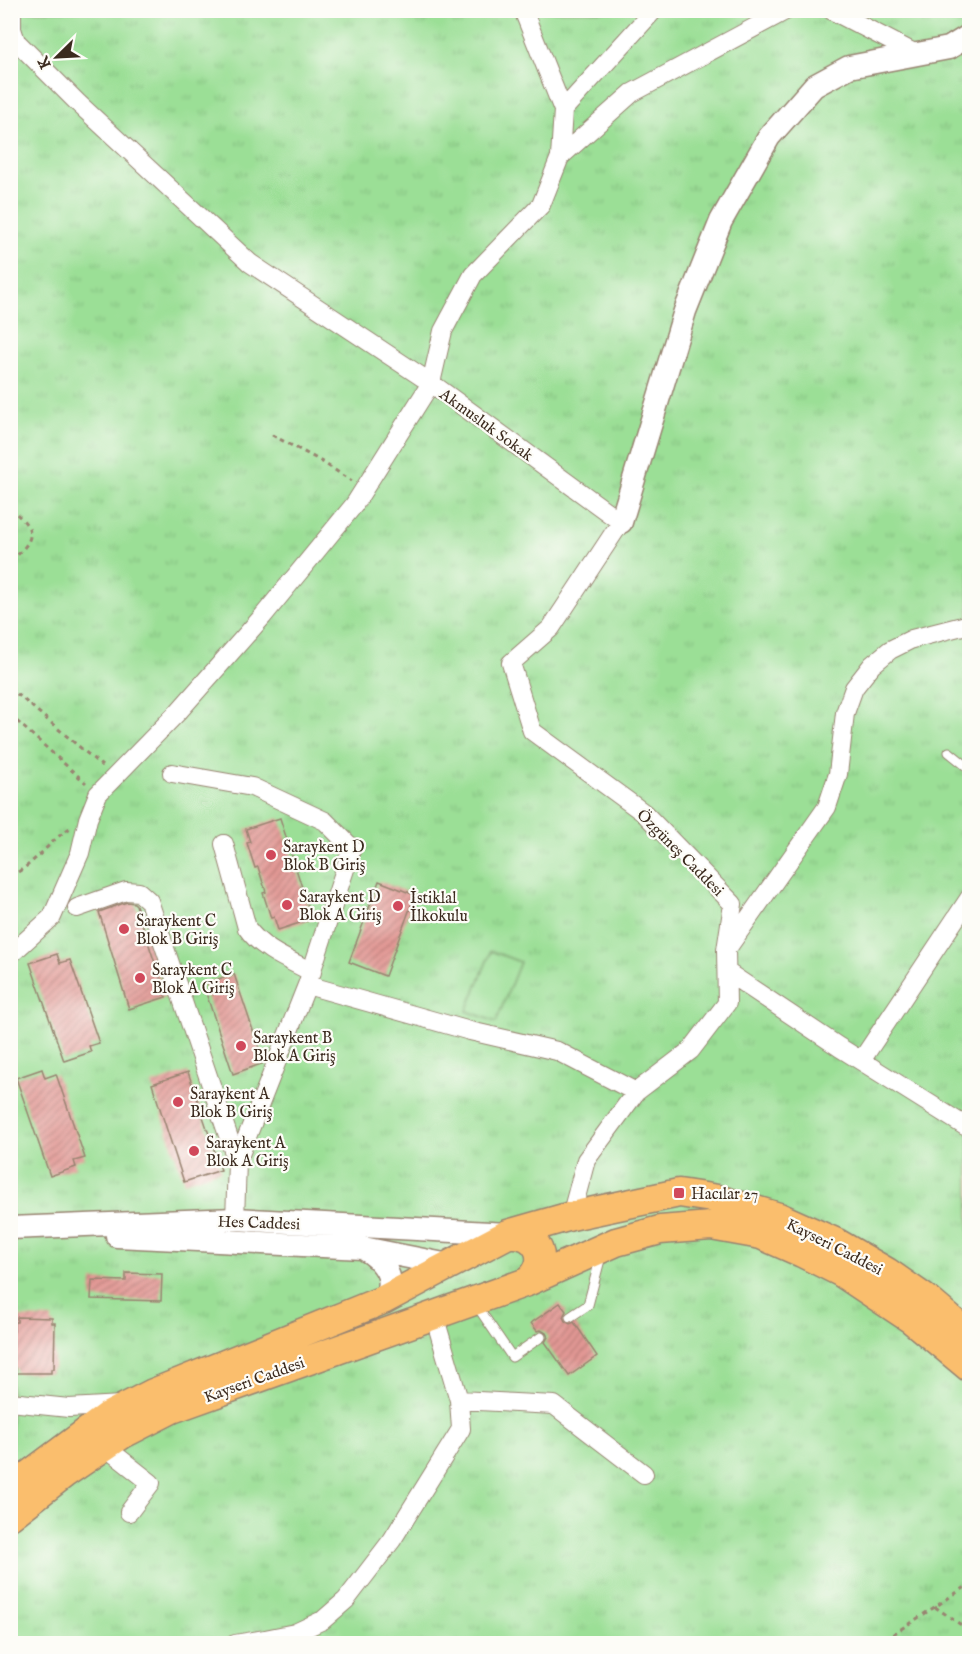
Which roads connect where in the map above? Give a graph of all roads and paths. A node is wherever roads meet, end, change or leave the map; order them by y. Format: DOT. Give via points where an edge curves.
graph roads {
  1 [pos="12,10"];
  2 [pos="523,10"];
  3 [pos="654,10"];
  4 [pos="788,10"];
  5 [pos="831,10"];
  6 [pos="969,35"];
  7 [pos="13,41"];
  8 [pos="916,54"];
  9 [pos="563,110"];
  10 [pos="560,157"];
  11 [pos="431,383"];
  12 [pos="272,435"];
  13 [pos="364,489"];
  14 [pos="10,508"];
  15 [pos="621,522"];
  16 [pos="10,563"];
  17 [pos="969,624"];
  18 [pos="10,688"];
  19 [pos="10,716"];
  20 [pos="949,752"];
  21 [pos="969,769"];
  22 [pos="172,773"];
  23 [pos="115,777"];
  24 [pos="98,794"];
  25 [pos="88,819"];
  26 [pos="224,844"];
  27 [pos="10,876"];
  28 [pos="969,897"];
  29 [pos="77,908"];
  30 [pos="726,950"];
  31 [pos="10,955"];
  32 [pos="727,972"];
  33 [pos="309,979"];
  34 [pos="861,1061"];
  35 [pos="636,1092"];
  36 [pos="969,1127"];
  37 [pos="237,1162"];
  38 [pos="571,1216"];
  39 [pos="235,1220"];
  40 [pos="10,1230"];
  41 [pos="505,1235"];
  42 [pos="363,1248"];
  43 [pos="603,1248"];
  44 [pos="448,1265"];
  45 [pos="524,1283"];
  46 [pos="383,1300"];
  47 [pos="474,1301"];
  48 [pos="434,1315"];
  49 [pos="570,1317"];
  50 [pos="969,1336"];
  51 [pos="541,1337"];
  52 [pos="969,1368"];
  53 [pos="459,1400"];
  54 [pos="10,1402"];
  55 [pos="130,1405"];
  56 [pos="104,1446"];
  57 [pos="644,1474"];
  58 [pos="10,1489"];
  59 [pos="129,1512"];
  60 [pos="10,1516"];
  61 [pos="969,1584"];
  62 [pos="934,1607"];
  63 [pos="969,1631"];
  64 [pos="235,1644"];
  65 [pos="878,1644"];
  1 -- 7 [label="street"];
  2 -- 9 [label="street, Akmusluk Sokak"];
  3 -- 9 [label="street"];
  4 -- 10 [label="street" via="632,93"];
  5 -- 8 [label="street"];
  6 -- 8 [label="street" via="949,48"];
  7 -- 11 [label="street" via="250,263"];
  8 -- 15 [label="street" via="849,67 814,86 769,137 721,221 685,311"];
  9 -- 10 [label="street, Akmusluk Sokak"];
  10 -- 11 [label="street, Akmusluk Sokak" via="541,205 473,275 443,332"];
  11 -- 13 [label="street"];
  11 -- 15 [label="street, Akmusluk Sokak"];
  12 -- 13 [label="path"];
  13 -- 23 [label="street" via="262,616"];
  14 -- 16 [label="path" via="28,524 31,535"];
  15 -- 30 [label="street, Özgüneş Caddesi" via="551,628 511,663 532,731 644,813 733,904"];
  17 -- 30 [label="street" via="912,639 891,650 872,665 854,688 845,713 838,774 826,807"];
  18 -- 23 [label="path"];
  19 -- 24 [label="path"];
  20 -- 21 [label="lane"];
  22 -- 33 [label="street" via="252,787 325,821 352,848"];
  23 -- 24 [label="street"];
  24 -- 25 [label="street"];
  25 -- 27 [label="path" via="68,829 20,872"];
  25 -- 31 [label="street" via="80,853 52,917"];
  26 -- 33 [label="street" via="247,928 254,938"];
  28 -- 34 [label="street"];
  29 -- 37 [label="street" via="126,891 139,892 149,901"];
  30 -- 32 [label="street, Özgüneş Caddesi"];
  32 -- 34 [label="street"];
  32 -- 35 [label="street, Özgüneş Caddesi" via="727,1003 691,1050"];
  33 -- 35 [label="street" via="470,1031 557,1051"];
  33 -- 37 [label="street"];
  34 -- 36 [label="street"];
  35 -- 38 [label="street, Özgüneş Caddesi" via="586,1160"];
  37 -- 39 [label="street"];
  38 -- 41 [label="main road, Kayseri Caddesi"];
  38 -- 50 [label="main road, Kayseri Caddesi" via="679,1193 718,1198 779,1217 837,1243 930,1302"];
  39 -- 40 [label="street, Hes Caddesi"];
  39 -- 41 [label="street, Hes Caddesi"];
  40 -- 42 [label="street, Hes Caddesi"];
  41 -- 44 [label="main road, Kayseri Caddesi"];
  41 -- 45 [label="main road" via="523,1234 538,1250 540,1264 533,1277"];
  42 -- 44 [label="street, Hes Caddesi"];
  42 -- 46 [label="street" via="375,1255 388,1272 390,1288"];
  43 -- 45 [label="main road, Kayseri Caddesi"];
  43 -- 49 [label="lane" via="588,1305"];
  43 -- 52 [label="main road, Kayseri Caddesi" via="660,1230 711,1226 760,1235 842,1274 912,1319"];
  44 -- 46 [label="main road, Kayseri Caddesi"];
  44 -- 47 [label="main road"];
  45 -- 47 [label="main road, Kayseri Caddesi"];
  46 -- 55 [label="main road, Kayseri Caddesi"];
  47 -- 48 [label="main road, Kayseri Caddesi"];
  47 -- 51 [label="lane" via="512,1357"];
  48 -- 53 [label="street"];
  48 -- 56 [label="main road, Kayseri Caddesi" via="172,1409"];
  53 -- 57 [label="street" via="554,1405"];
  53 -- 64 [label="street" via="461,1429 392,1540 346,1600 322,1620 295,1633"];
  54 -- 55 [label="street" via="69,1408"];
  55 -- 58 [label="main road, Kayseri Caddesi" via="108,1416"];
  56 -- 59 [label="street" via="151,1484"];
  56 -- 60 [label="main road, Kayseri Caddesi"];
  61 -- 62 [label="path"];
  62 -- 63 [label="path"];
  62 -- 65 [label="path"];
}
